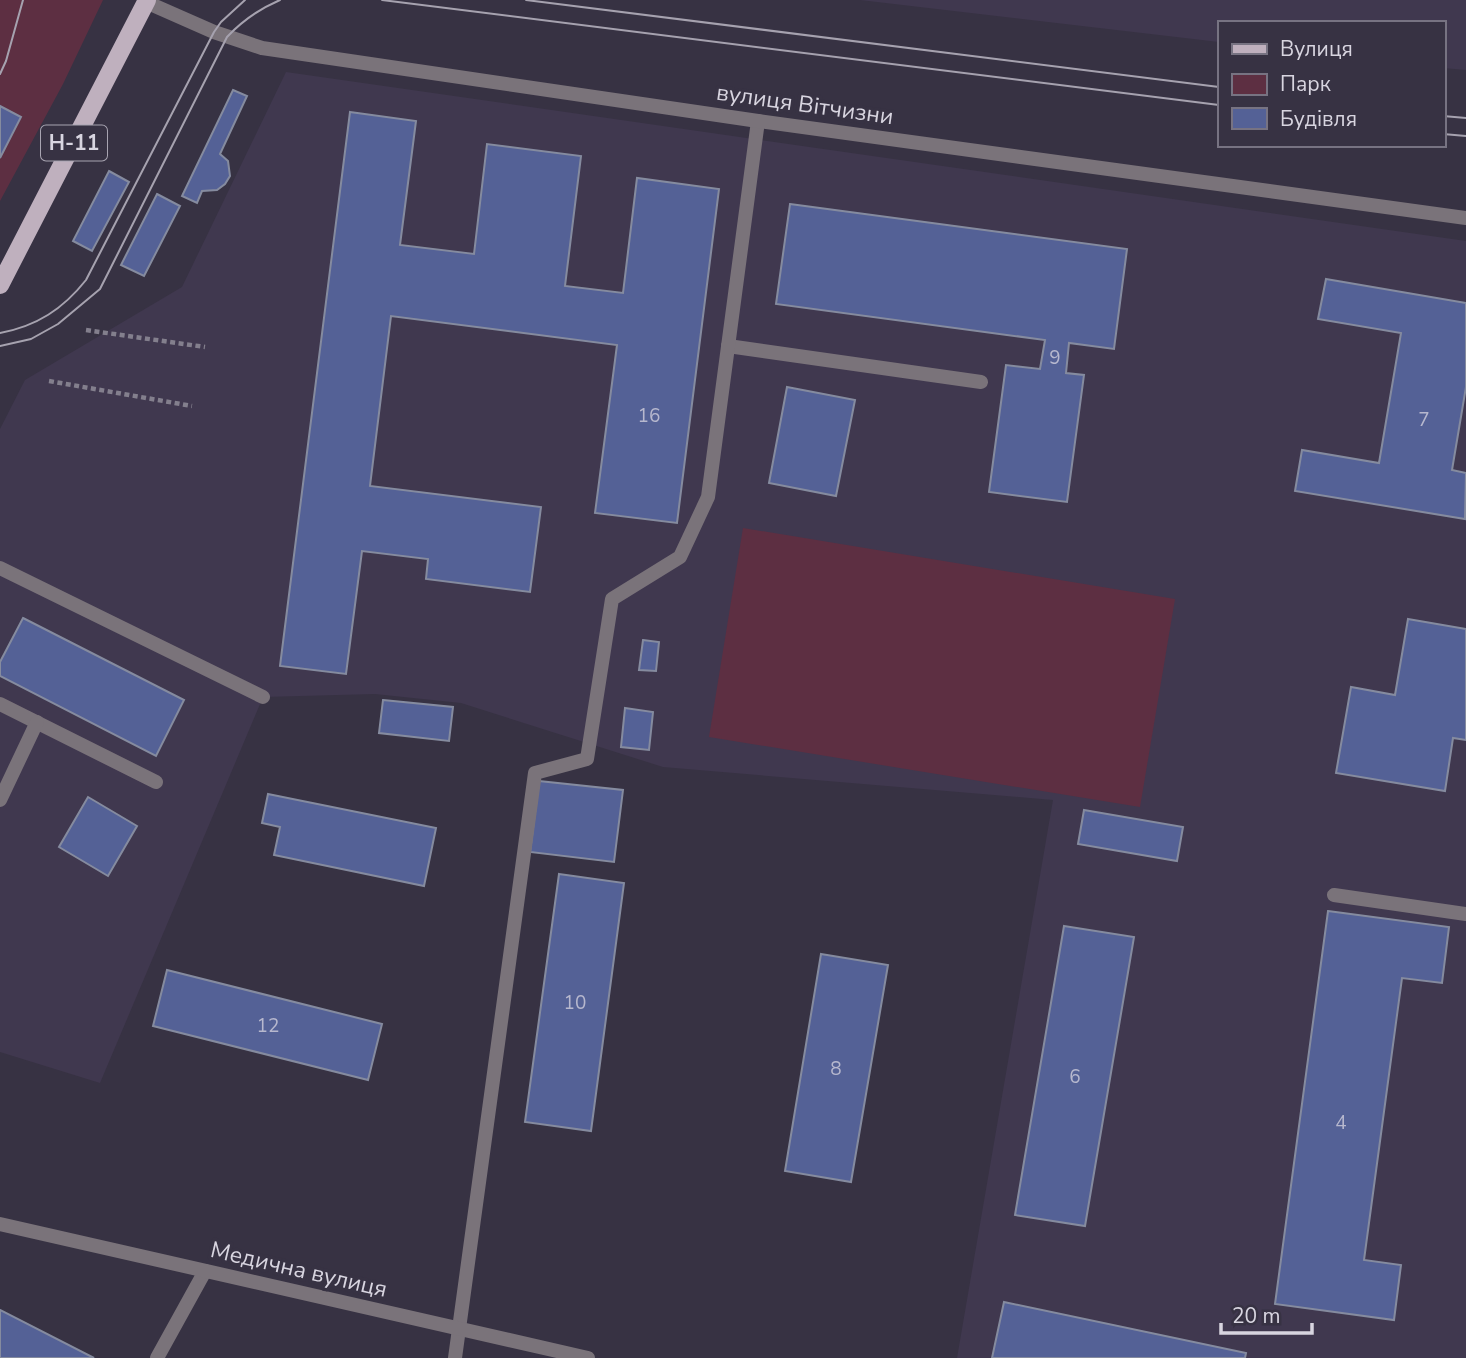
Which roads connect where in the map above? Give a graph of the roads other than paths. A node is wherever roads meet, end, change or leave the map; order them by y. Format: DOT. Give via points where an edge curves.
graph roads {
  1 [pos="147,1"];
  2 [pos="758,121"];
  3 [pos="1466,218"];
  4 [pos="0,285"];
  5 [pos="728,346"];
  6 [pos="981,382"];
  7 [pos="0,568"];
  8 [pos="263,697"];
  9 [pos="0,704"];
  10 [pos="37,723"];
  11 [pos="156,782"];
  12 [pos="0,800"];
  13 [pos="1334,895"];
  14 [pos="1466,914"];
  15 [pos="0,1224"];
  16 [pos="205,1271"];
  17 [pos="458,1330"];
  18 [pos="157,1358"];
  19 [pos="455,1358"];
  20 [pos="588,1358"];
  1 -- 2 [label="street, вулиця Вітчизни" via="262,48"];
  1 -- 4 [label="main road, Н-11"];
  2 -- 3 [label="street, вулиця Вітчизни"];
  2 -- 5 [label="street"];
  5 -- 6 [label="street"];
  5 -- 17 [label="street" via="708,497 680,557 612,599 587,759 535,773"];
  7 -- 8 [label="street"];
  9 -- 10 [label="street"];
  10 -- 11 [label="street"];
  10 -- 12 [label="street"];
  13 -- 14 [label="street"];
  15 -- 16 [label="street, Медична вулиця"];
  16 -- 17 [label="street, Медична вулиця"];
  16 -- 18 [label="street"];
  17 -- 19 [label="street"];
  17 -- 20 [label="street, Медична вулиця"];
}
